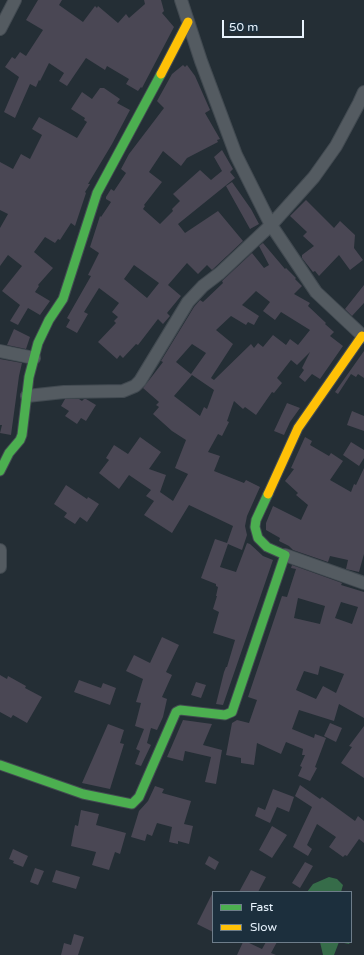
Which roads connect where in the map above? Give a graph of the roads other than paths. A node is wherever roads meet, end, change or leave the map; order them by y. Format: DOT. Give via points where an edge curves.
graph roads {
  1 [pos="15,0"];
  2 [pos="181,0"];
  3 [pos="188,22"];
  4 [pos="0,29"];
  5 [pos="364,92"];
  6 [pos="362,105"];
  7 [pos="271,225"];
  8 [pos="363,337"];
  9 [pos="0,351"];
  10 [pos="34,358"];
  11 [pos="27,396"];
  12 [pos="0,471"];
  13 [pos="0,550"];
  14 [pos="286,555"];
  15 [pos="0,567"];
  16 [pos="364,583"];
  17 [pos="0,765"];
  1 -- 4 [label="street"];
  2 -- 3 [label="street"];
  3 -- 7 [label="street" via="236,155"];
  3 -- 10 [label="street" via="97,193 63,299 46,325"];
  5 -- 6 [label="street"];
  6 -- 7 [label="street" via="314,176"];
  7 -- 8 [label="street" via="316,292"];
  7 -- 11 [label="street" via="188,302 135,386 123,391 64,392"];
  8 -- 14 [label="street" via="298,428 256,520 258,538 267,547"];
  9 -- 10 [label="street"];
  10 -- 11 [label="street"];
  11 -- 12 [label="street" via="22,435"];
  13 -- 15 [label="street"];
  14 -- 16 [label="street"];
  14 -- 17 [label="street" via="232,711 225,715 180,710 176,712 139,797 132,804 83,794"];
}
